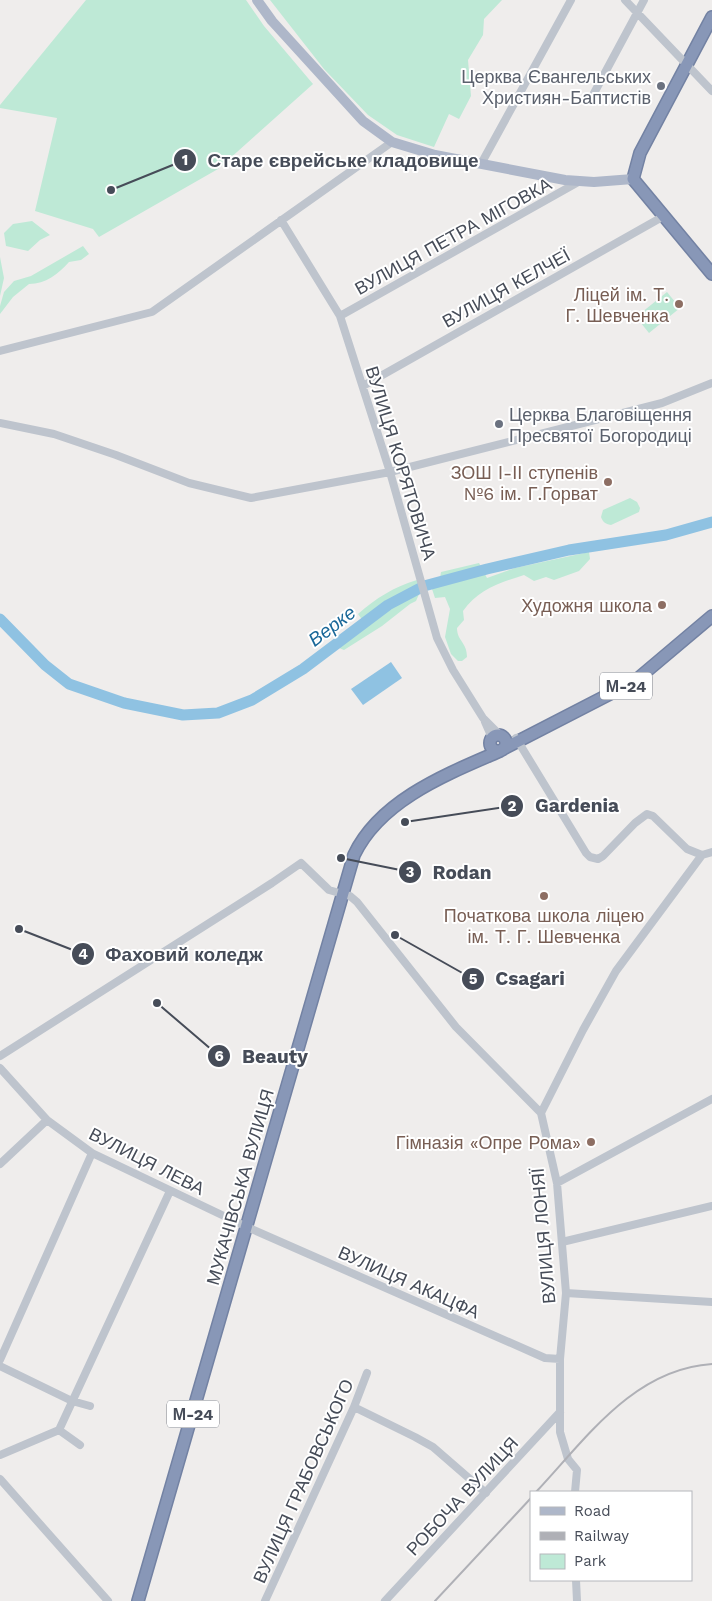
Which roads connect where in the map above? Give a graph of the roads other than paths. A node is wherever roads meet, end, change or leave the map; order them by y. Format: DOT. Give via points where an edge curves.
graph roads {
  1 [pos="258,0"];
  2 [pos="571,0"];
  3 [pos="625,0"];
  4 [pos="644,0"];
  5 [pos="637,13"];
  6 [pos="712,17"];
  7 [pos="687,64"];
  8 [pos="712,91"];
  9 [pos="593,95"];
  10 [pos="392,142"];
  11 [pos="481,164"];
  12 [pos="633,179"];
  13 [pos="580,181"];
  14 [pos="664,216"];
  15 [pos="281,220"];
  16 [pos="712,274"];
  17 [pos="340,316"];
  18 [pos="0,351"];
  19 [pos="712,383"];
  20 [pos="363,386"];
  21 [pos="0,424"];
  22 [pos="390,472"];
  23 [pos="712,616"];
  24 [pos="496,738"];
  25 [pos="521,739"];
  26 [pos="501,750"];
  27 [pos="483,758"];
  28 [pos="712,852"];
  29 [pos="702,855"];
  30 [pos="343,893"];
  31 [pos="0,1056"];
  32 [pos="0,1068"];
  33 [pos="712,1098"];
  34 [pos="541,1113"];
  35 [pos="48,1120"];
  36 [pos="92,1153"];
  37 [pos="0,1164"];
  38 [pos="557,1183"];
  39 [pos="170,1191"];
  40 [pos="712,1206"];
  41 [pos="247,1227"];
  42 [pos="562,1242"];
  43 [pos="566,1294"];
  44 [pos="712,1302"];
  45 [pos="560,1359"];
  46 [pos="0,1360"];
  47 [pos="0,1366"];
  48 [pos="367,1373"];
  49 [pos="72,1401"];
  50 [pos="90,1406"];
  51 [pos="354,1408"];
  52 [pos="560,1412"];
  53 [pos="59,1430"];
  54 [pos="80,1445"];
  55 [pos="0,1455"];
  56 [pos="0,1480"];
  57 [pos="575,1491"];
  58 [pos="486,1492"];
  59 [pos="576,1581"];
  60 [pos="108,1601"];
  61 [pos="138,1601"];
  62 [pos="265,1601"];
  63 [pos="386,1601"];
  64 [pos="577,1601"];
  1 -- 10 [label="main road" via="272,21 363,121"];
  2 -- 11 [label="street"];
  3 -- 5 [label="street"];
  4 -- 5 [label="street"];
  5 -- 7 [label="street"];
  5 -- 9 [label="street"];
  6 -- 7 [label="highway"];
  7 -- 8 [label="street"];
  7 -- 12 [label="highway" via="640,154"];
  10 -- 11 [label="main road"];
  10 -- 15 [label="street"];
  11 -- 13 [label="main road"];
  12 -- 13 [label="main road"];
  12 -- 14 [label="highway"];
  13 -- 17 [label="street, ВУЛИЦЯ ПЕТРА МІГОВКА"];
  14 -- 16 [label="highway"];
  14 -- 20 [label="street, ВУЛИЦЯ КЕЛЧЕЇ"];
  15 -- 17 [label="street, ВУЛИЦЯ КОРЯТОВИЧА"];
  15 -- 18 [label="street" via="152,312"];
  17 -- 20 [label="street, ВУЛИЦЯ КОРЯТОВИЧА"];
  19 -- 22 [label="street" via="662,403"];
  20 -- 22 [label="street, ВУЛИЦЯ КОРЯТОВИЧА"];
  21 -- 22 [label="street" via="54,434 188,483 251,498"];
  22 -- 24 [label="street, ВУЛИЦЯ КОРЯТОВИЧА" via="438,638 453,670"];
  23 -- 25 [label="highway, МУКАЧІВСЬКА ВУЛИЦЯ / М-24" via="635,681"];
  24 -- 25 [label="highway"];
  24 -- 26 [label="highway" via="494,750"];
  24 -- 27 [label="highway"];
  25 -- 26 [label="highway, МУКАЧІВСЬКА ВУЛИЦЯ / М-24"];
  25 -- 29 [label="street" via="548,793 590,857 598,859 634,822 648,814 687,849"];
  26 -- 27 [label="highway, МУКАЧІВСЬКА ВУЛИЦЯ / М-24"];
  27 -- 30 [label="highway, МУКАЧІВСЬКА ВУЛИЦЯ / М-24" via="406,798 378,820 360,842"];
  28 -- 29 [label="street"];
  29 -- 34 [label="street" via="616,971"];
  30 -- 31 [label="street" via="327,888 301,863"];
  30 -- 34 [label="street" via="357,902 456,1026"];
  30 -- 41 [label="highway, МУКАЧІВСЬКА ВУЛИЦЯ / М-24"];
  32 -- 35 [label="street, ВУЛИЦЯ ЛЕВА"];
  33 -- 38 [label="street"];
  34 -- 38 [label="street, ВУЛИЦЯ ЛОНЯЇ"];
  35 -- 36 [label="street, ВУЛИЦЯ ЛЕВА"];
  35 -- 37 [label="street"];
  36 -- 39 [label="street, ВУЛИЦЯ ЛЕВА"];
  36 -- 46 [label="street"];
  38 -- 42 [label="street, ВУЛИЦЯ ЛОНЯЇ"];
  39 -- 41 [label="street, ВУЛИЦЯ ЛЕВА"];
  39 -- 49 [label="street"];
  40 -- 42 [label="street"];
  41 -- 45 [label="street, ВУЛИЦЯ АКАЦФА" via="545,1358"];
  41 -- 61 [label="highway, МУКАЧІВСЬКА ВУЛИЦЯ / М-24"];
  42 -- 43 [label="street, ВУЛИЦЯ ЛОНЯЇ"];
  43 -- 44 [label="street"];
  43 -- 45 [label="street, ВУЛИЦЯ ЛОНЯЇ"];
  45 -- 52 [label="street, ВУЛИЦЯ ЛОНЯЇ"];
  47 -- 49 [label="street"];
  48 -- 51 [label="street, ВУЛИЦЯ ГРАБОВСЬКОГО"];
  49 -- 50 [label="street"];
  49 -- 53 [label="street"];
  51 -- 58 [label="street" via="433,1447"];
  51 -- 62 [label="street, ВУЛИЦЯ ГРАБОВСЬКОГО"];
  52 -- 57 [label="street, ВУЛИЦЯ ЛОНЯЇ" via="560,1432 568,1458 577,1470"];
  52 -- 58 [label="street, РОБОЧА ВУЛИЦЯ"];
  53 -- 54 [label="street"];
  53 -- 55 [label="street"];
  56 -- 60 [label="street"];
  58 -- 63 [label="street, РОБОЧА ВУЛИЦЯ"];
  59 -- 64 [label="street"];
}
